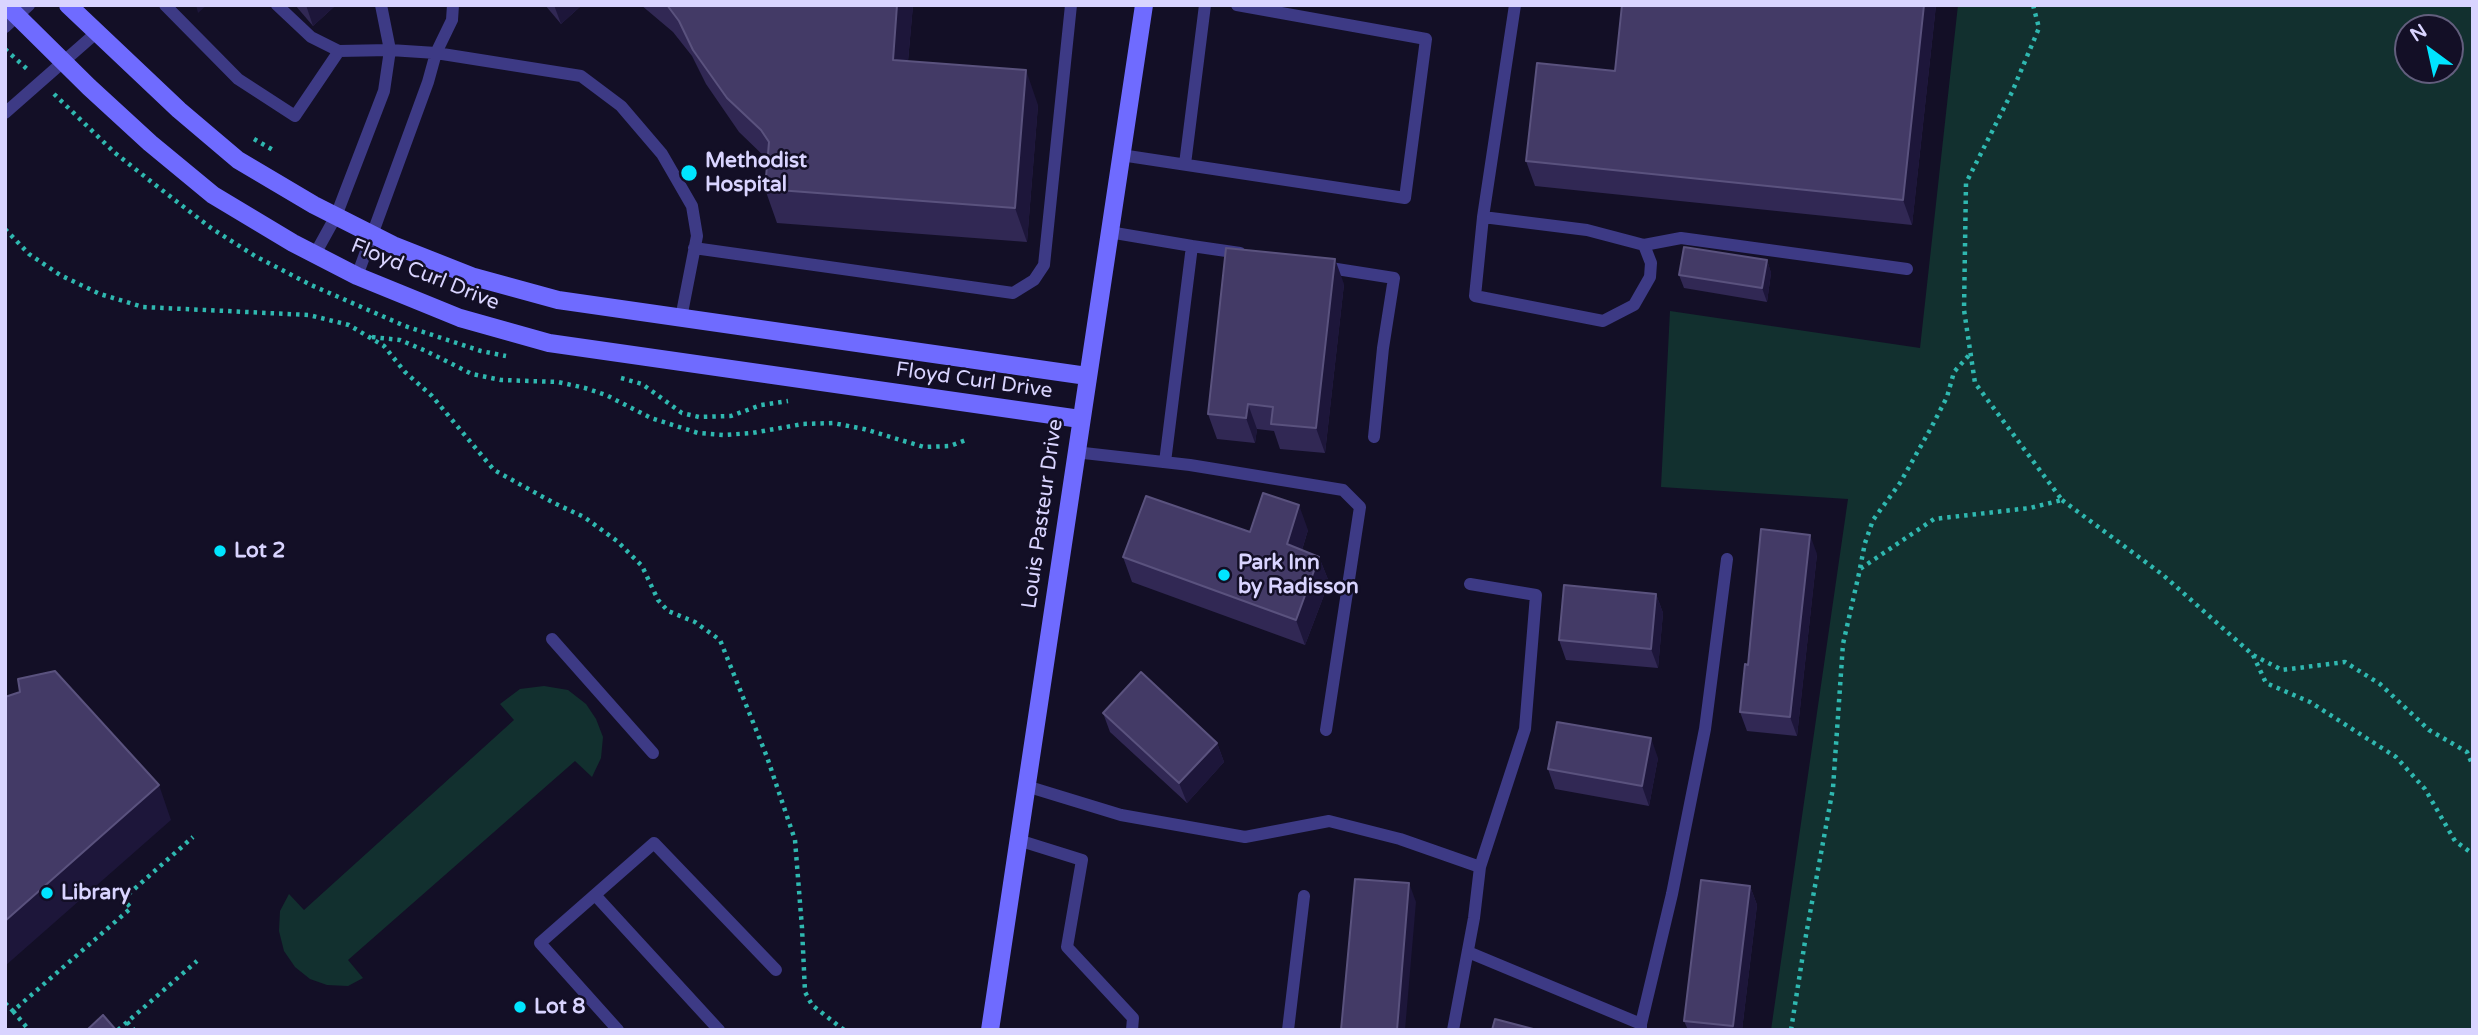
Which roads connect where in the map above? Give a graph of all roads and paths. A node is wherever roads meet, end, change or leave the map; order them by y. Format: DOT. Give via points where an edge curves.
graph roads {
  1 [pos="68,5"];
  2 [pos="164,5"];
  3 [pos="277,5"];
  4 [pos="381,5"];
  5 [pos="453,5"];
  6 [pos="1071,5"];
  7 [pos="1144,5"];
  8 [pos="1205,5"];
  9 [pos="1237,5"];
  10 [pos="1514,5"];
  11 [pos="2033,5"];
  12 [pos="14,13"];
  13 [pos="96,33"];
  14 [pos="390,50"];
  15 [pos="339,51"];
  16 [pos="436,53"];
  17 [pos="64,62"];
  18 [pos="5,113"];
  19 [pos="254,139"];
  20 [pos="273,150"];
  21 [pos="1121,155"];
  22 [pos="1185,164"];
  23 [pos="336,216"];
  24 [pos="1483,217"];
  25 [pos="5,229"];
  26 [pos="1109,232"];
  27 [pos="374,235"];
  28 [pos="1644,245"];
  29 [pos="1192,246"];
  30 [pos="694,248"];
  31 [pos="315,254"];
  32 [pos="1259,257"];
  33 [pos="1313,265"];
  34 [pos="1907,269"];
  35 [pos="358,276"];
  36 [pos="681,318"];
  37 [pos="368,336"];
  38 [pos="1971,354"];
  39 [pos="1087,376"];
  40 [pos="1080,419"];
  41 [pos="1374,437"];
  42 [pos="966,440"];
  43 [pos="1075,452"];
  44 [pos="1166,462"];
  45 [pos="2062,500"];
  46 [pos="1727,559"];
  47 [pos="1860,569"];
  48 [pos="1470,584"];
  49 [pos="552,639"];
  50 [pos="2253,655"];
  51 [pos="1326,730"];
  52 [pos="653,753"];
  53 [pos="2473,766"];
  54 [pos="1026,786"];
  55 [pos="193,836"];
  56 [pos="1018,840"];
  57 [pos="2473,854"];
  58 [pos="1480,867"];
  59 [pos="595,895"];
  60 [pos="1304,896"];
  61 [pos="1468,951"];
  62 [pos="197,961"];
  63 [pos="776,970"];
  64 [pos="5,1003"];
  65 [pos="13,1011"];
  66 [pos="127,1022"];
  67 [pos="1641,1027"];
  68 [pos="29,1030"];
  69 [pos="118,1030"];
  70 [pos="134,1030"];
  71 [pos="618,1030"];
  72 [pos="719,1030"];
  73 [pos="844,1030"];
  74 [pos="990,1030"];
  75 [pos="1132,1030"];
  76 [pos="1288,1030"];
  77 [pos="1453,1030"];
  78 [pos="1791,1030"];
  1 -- 13 [label="street, Floyd Curl Drive"];
  2 -- 15 [label="lane" via="238,79 295,116"];
  3 -- 15 [label="lane" via="310,37"];
  4 -- 14 [label="lane"];
  5 -- 16 [label="lane" via="452,20"];
  6 -- 30 [label="lane" via="1044,265 1034,280 1013,293"];
  7 -- 21 [label="street, Louis Pasteur Drive"];
  8 -- 22 [label="lane"];
  9 -- 22 [label="lane" via="1426,39 1405,198"];
  10 -- 24 [label="lane"];
  11 -- 38 [label="path" via="2039,28 1966,183 1964,310"];
  12 -- 17 [label="street, Floyd Curl Drive"];
  13 -- 17 [label="lane"];
  13 -- 23 [label="street, Floyd Curl Drive" via="239,160"];
  14 -- 15 [label="lane"];
  14 -- 16 [label="lane"];
  14 -- 23 [label="lane" via="384,92"];
  16 -- 27 [label="lane"];
  16 -- 30 [label="lane" via="581,76 621,106 662,153 692,206 697,236"];
  17 -- 18 [label="lane"];
  17 -- 31 [label="street, Floyd Curl Drive" via="213,195"];
  19 -- 20 [label="path"];
  21 -- 22 [label="lane"];
  21 -- 26 [label="street, Louis Pasteur Drive"];
  23 -- 27 [label="street, Floyd Curl Drive"];
  23 -- 31 [label="lane"];
  24 -- 28 [label="lane" via="1587,230"];
  24 -- 28 [label="lane" via="1475,296 1603,321 1634,305 1650,277 1651,263"];
  25 -- 37 [label="path" via="29,254 100,294 143,306 309,315"];
  26 -- 29 [label="lane"];
  26 -- 39 [label="street, Louis Pasteur Drive"];
  27 -- 35 [label="lane"];
  27 -- 36 [label="street, Floyd Curl Drive" via="474,277 558,300"];
  28 -- 34 [label="lane" via="1681,238"];
  29 -- 32 [label="lane"];
  29 -- 44 [label="lane"];
  30 -- 36 [label="lane"];
  31 -- 35 [label="street, Floyd Curl Drive"];
  33 -- 41 [label="lane" via="1394,278"];
  35 -- 40 [label="street, Floyd Curl Drive" via="460,318 549,343"];
  36 -- 39 [label="street, Floyd Curl Drive"];
  37 -- 42 [label="path" via="400,341 472,374 585,388 698,433 724,435 833,424 875,431 924,447"];
  37 -- 73 [label="path" via="384,346 432,396 494,470 606,533 642,566 668,611 695,622 720,640 795,840 804,992 812,1006"];
  38 -- 45 [label="path" via="1975,383"];
  38 -- 47 [label="path" via="1954,372 1931,428 1873,520"];
  39 -- 40 [label="street, Louis Pasteur Drive"];
  40 -- 43 [label="street, Louis Pasteur Drive"];
  43 -- 44 [label="lane"];
  43 -- 54 [label="street, Louis Pasteur Drive"];
  44 -- 51 [label="lane" via="1343,489 1360,507"];
  45 -- 47 [label="path" via="1934,519"];
  45 -- 50 [label="path" via="2164,575"];
  46 -- 67 [label="lane" via="1705,729"];
  47 -- 78 [label="path" via="1843,644 1833,788"];
  48 -- 58 [label="lane" via="1536,595 1525,729"];
  49 -- 52 [label="lane"];
  50 -- 53 [label="path" via="2282,670 2345,662 2380,684 2429,730 2467,752"];
  50 -- 57 [label="path" via="2266,683 2310,702 2396,757 2425,789 2455,841"];
  54 -- 56 [label="street, Louis Pasteur Drive"];
  54 -- 58 [label="lane" via="1121,815 1245,837 1329,821"];
  55 -- 65 [label="path" via="123,899 131,908"];
  56 -- 74 [label="street, Louis Pasteur Drive"];
  56 -- 75 [label="lane" via="1082,860 1067,947 1133,1018"];
  58 -- 61 [label="lane"];
  59 -- 63 [label="lane" via="654,843"];
  59 -- 71 [label="lane" via="540,943"];
  59 -- 72 [label="lane"];
  60 -- 76 [label="lane"];
  61 -- 67 [label="lane"];
  61 -- 77 [label="lane"];
  62 -- 66 [label="path"];
  64 -- 65 [label="path"];
  65 -- 68 [label="path"];
  66 -- 69 [label="path"];
  66 -- 70 [label="path"];
}
